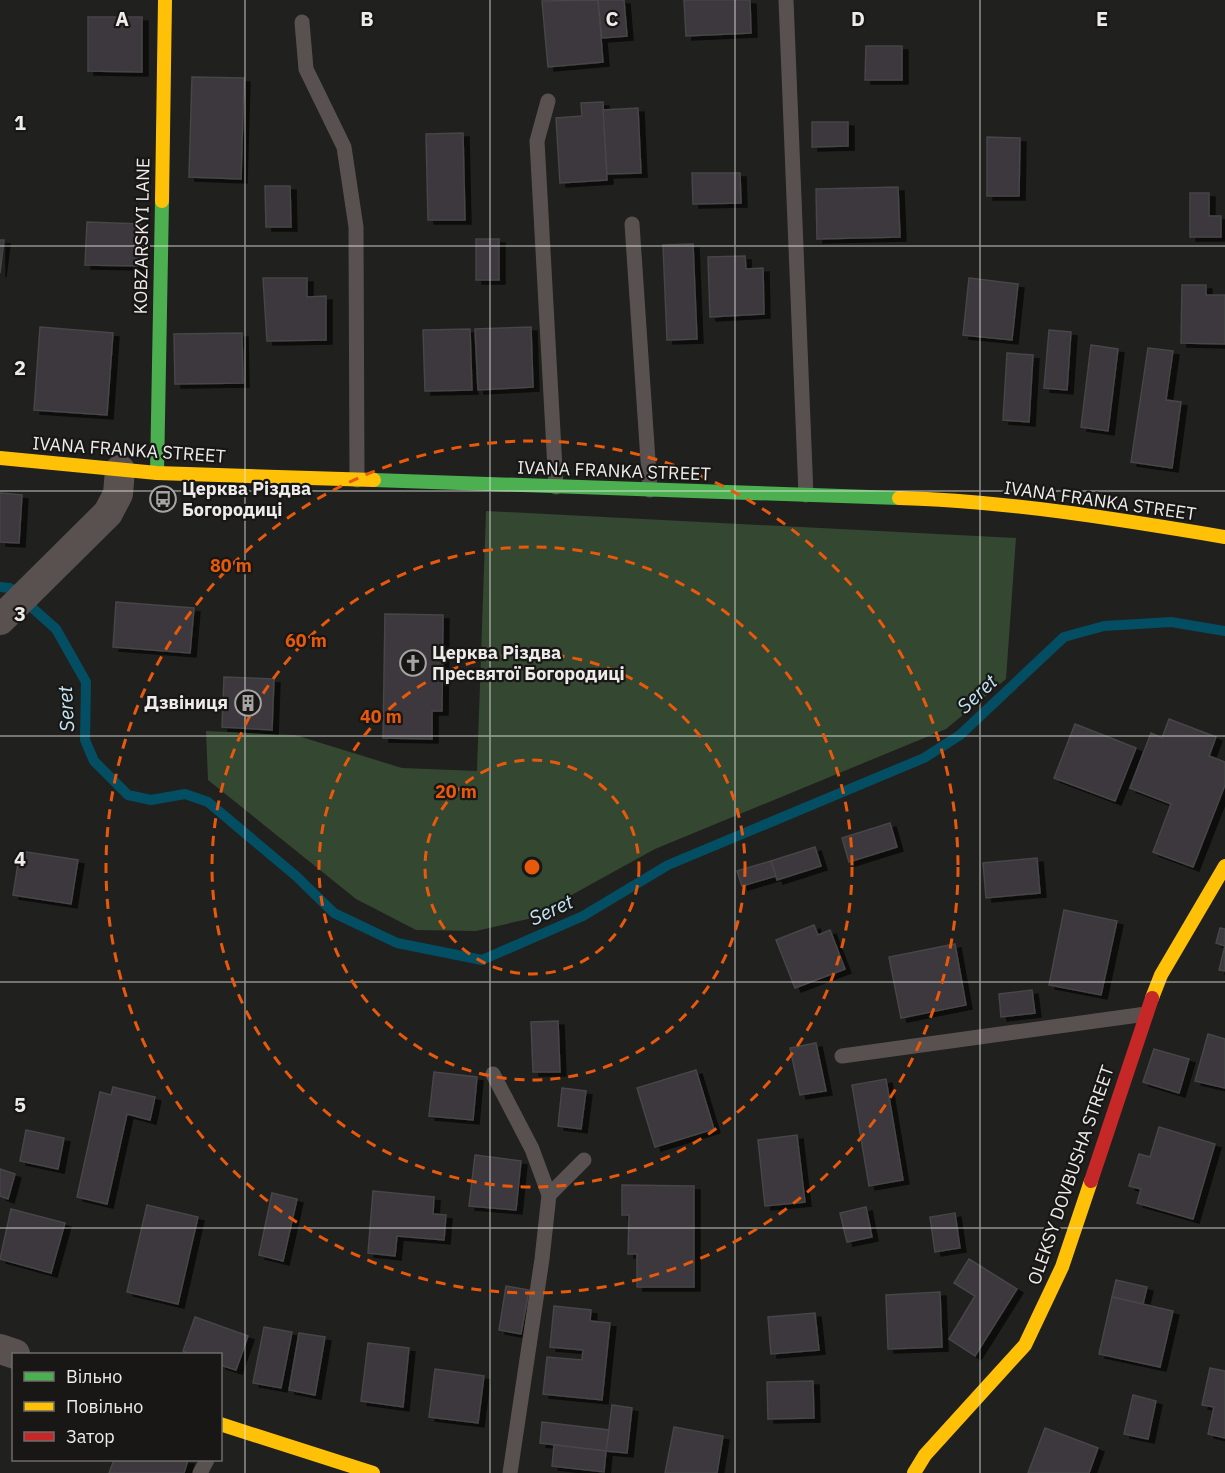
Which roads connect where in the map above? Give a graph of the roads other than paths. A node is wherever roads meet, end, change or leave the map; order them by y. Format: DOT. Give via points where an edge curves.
graph roads {
  1 [pos="165,0"];
  2 [pos="786,0"];
  3 [pos="302,22"];
  4 [pos="548,101"];
  5 [pos="632,224"];
  6 [pos="0,458"];
  7 [pos="120,470"];
  8 [pos="157,473"];
  9 [pos="357,480"];
  10 [pos="556,487"];
  11 [pos="650,490"];
  12 [pos="806,495"];
  13 [pos="1225,537"];
  14 [pos="5,614"];
  15 [pos="1225,866"];
  16 [pos="1146,1014"];
  17 [pos="842,1056"];
  18 [pos="494,1074"];
  19 [pos="584,1160"];
  20 [pos="549,1195"];
  21 [pos="222,1426"];
  22 [pos="373,1473"];
  23 [pos="510,1473"];
  24 [pos="914,1473"];
  1 -- 8 [label="street, KOBZARSKYI LANE"];
  2 -- 12 [label="lane"];
  3 -- 9 [label="lane" via="306,69 344,147 356,227"];
  4 -- 10 [label="lane" via="537,141"];
  5 -- 11 [label="lane"];
  6 -- 7 [label="street, IVANA FRANKA STREET"];
  7 -- 8 [label="street, IVANA FRANKA STREET"];
  7 -- 14 [label="street" via="118,494 108,513"];
  8 -- 9 [label="street, IVANA FRANKA STREET"];
  9 -- 10 [label="street, IVANA FRANKA STREET"];
  10 -- 11 [label="street, IVANA FRANKA STREET"];
  11 -- 12 [label="street, IVANA FRANKA STREET"];
  12 -- 13 [label="street, IVANA FRANKA STREET" via="944,499 1077,513"];
  15 -- 16 [label="street, OLEKSY DOVBUSHA STREET" via="1161,975"];
  16 -- 17 [label="lane"];
  16 -- 24 [label="street, OLEKSY DOVBUSHA STREET" via="1062,1267 1025,1345 925,1455"];
  18 -- 20 [label="lane" via="532,1149"];
  19 -- 20 [label="lane"];
  20 -- 23 [label="lane"];
  21 -- 22 [label="street"];
}
